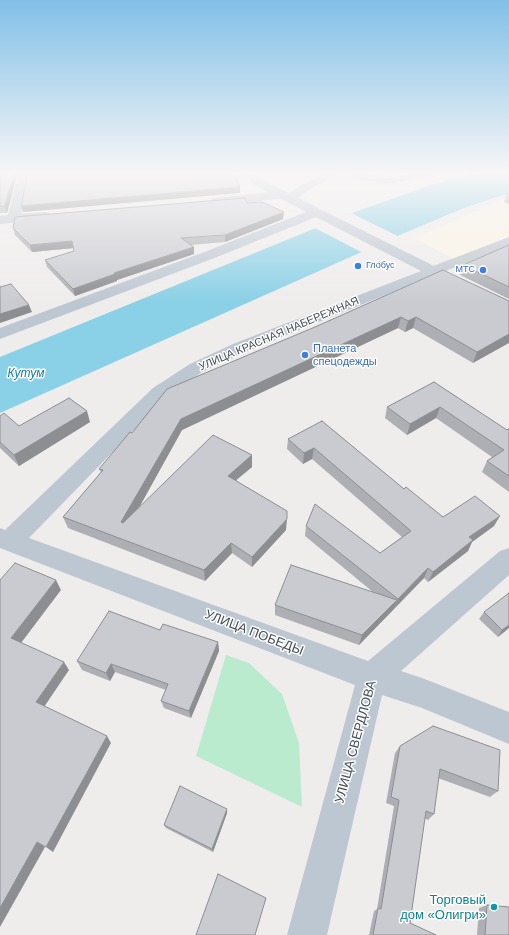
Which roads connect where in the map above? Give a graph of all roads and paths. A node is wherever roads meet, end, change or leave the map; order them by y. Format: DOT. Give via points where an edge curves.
graph roads {
  1 [pos="15,216"];
  2 [pos="54,216"];
  3 [pos="321,216"];
  4 [pos="324,216"];
  5 [pos="14,219"];
  6 [pos="0,220"];
  7 [pos="509,241"];
  8 [pos="433,271"];
  9 [pos="452,280"];
  10 [pos="0,334"];
  11 [pos="5,540"];
  12 [pos="509,559"];
  13 [pos="372,677"];
  14 [pos="509,728"];
  15 [pos="307,935"];
  1 -- 5 [label="street"];
  2 -- 5 [label="street"];
  3 -- 10 [label="main road"];
  4 -- 8 [label="main road"];
  5 -- 6 [label="street"];
  7 -- 8 [label="street, УЛИЦА КРАСНАЯ НАБЕРЕЖНАЯ"];
  8 -- 9 [label="main road"];
  8 -- 11 [label="main road, УЛИЦА КРАСНАЯ НАБЕРЕЖНАЯ" via="239,348 196,368 160,392"];
  11 -- 13 [label="main road, УЛИЦА ПОБЕДЫ"];
  12 -- 13 [label="main road, УЛИЦА СВЕРДЛОВА"];
  13 -- 14 [label="main road, УЛИЦА ПОБЕДЫ" via="422,693"];
  13 -- 15 [label="main road, УЛИЦА СВЕРДЛОВА"];
}
